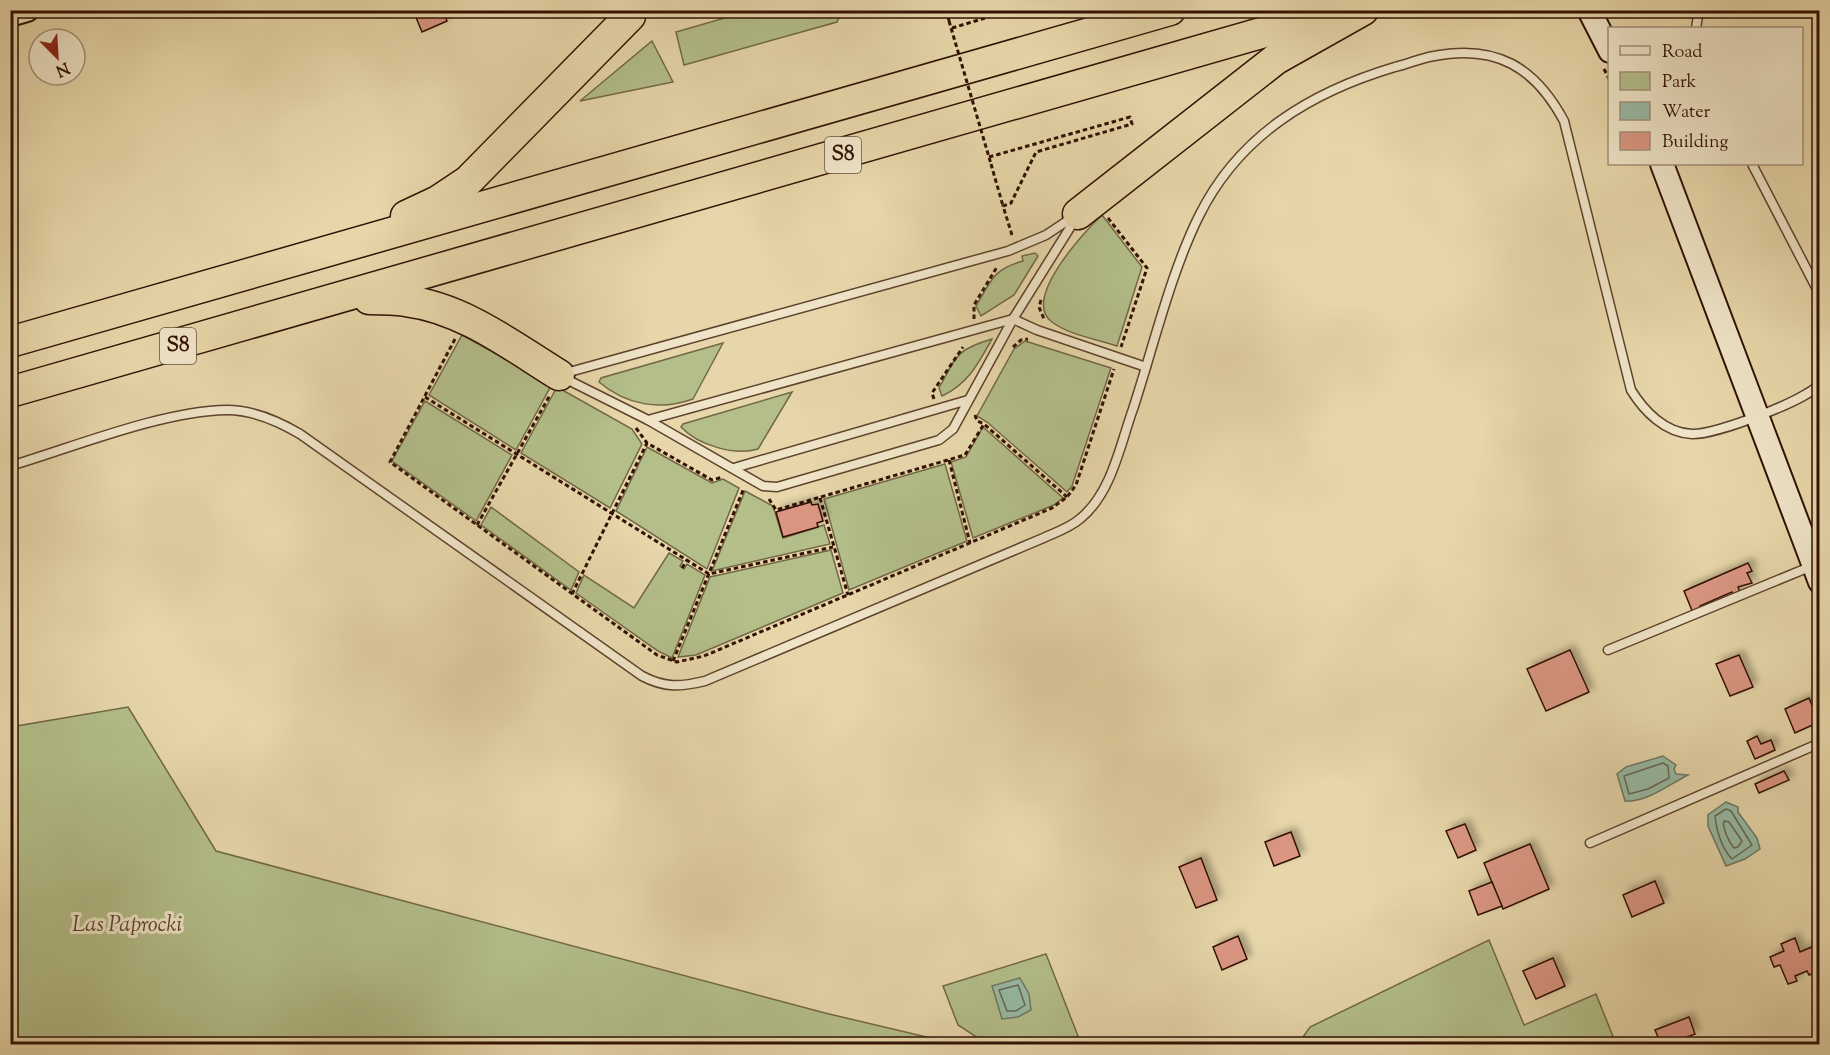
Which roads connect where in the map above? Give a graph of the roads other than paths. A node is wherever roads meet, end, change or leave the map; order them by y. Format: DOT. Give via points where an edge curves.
graph roads {
  1 [pos="27,10"];
  2 [pos="1170,10"];
  3 [pos="1341,10"];
  4 [pos="1363,10"];
  5 [pos="1589,10"];
  6 [pos="1699,10"];
  7 [pos="633,13"];
  8 [pos="10,15"];
  9 [pos="1696,27"];
  10 [pos="1608,47"];
  11 [pos="1662,165"];
  12 [pos="1753,165"];
  13 [pos="1091,212"];
  14 [pos="316,257"];
  15 [pos="1820,295"];
  16 [pos="345,298"];
  17 [pos="1013,319"];
  18 [pos="10,342"];
  19 [pos="1146,367"];
  20 [pos="555,384"];
  21 [pos="1820,384"];
  22 [pos="10,392"];
  23 [pos="968,400"];
  24 [pos="1756,415"];
  25 [pos="648,420"];
  26 [pos="10,466"];
  27 [pos="734,468"];
  28 [pos="1816,574"];
  29 [pos="1608,650"];
  30 [pos="1820,743"];
  31 [pos="1590,843"];
  1 -- 8 [label="street"];
  2 -- 14 [label="highway, S8"];
  3 -- 16 [label="highway, S8"];
  4 -- 13 [label="highway" via="1276,59"];
  5 -- 10 [label="street"];
  6 -- 9 [label="lane"];
  7 -- 14 [label="highway" via="468,181 438,201"];
  11 -- 24 [label="street"];
  12 -- 15 [label="lane"];
  13 -- 17 [label="lane"];
  13 -- 20 [label="lane" via="1008,251"];
  14 -- 18 [label="highway, S8"];
  16 -- 20 [label="highway" via="407,301 454,315 478,325"];
  16 -- 22 [label="highway, S8"];
  17 -- 19 [label="lane"];
  17 -- 23 [label="lane"];
  17 -- 25 [label="lane"];
  19 -- 24 [label="lane" via="1199,216 1220,182 1264,132 1331,89 1427,57 1468,52 1499,58 1523,70 1543,88 1564,121 1631,390 1644,411 1667,426 1693,434"];
  19 -- 26 [label="lane" via="1109,480 1082,518 1041,539 705,681 678,688 658,685 642,676 281,422 229,410 192,413"];
  20 -- 25 [label="lane"];
  21 -- 24 [label="lane" via="1796,401"];
  23 -- 27 [label="lane"];
  23 -- 27 [label="lane" via="953,429 939,440 777,487 763,486"];
  24 -- 28 [label="street"];
  25 -- 27 [label="lane"];
  28 -- 29 [label="lane"];
  30 -- 31 [label="lane"];
}
